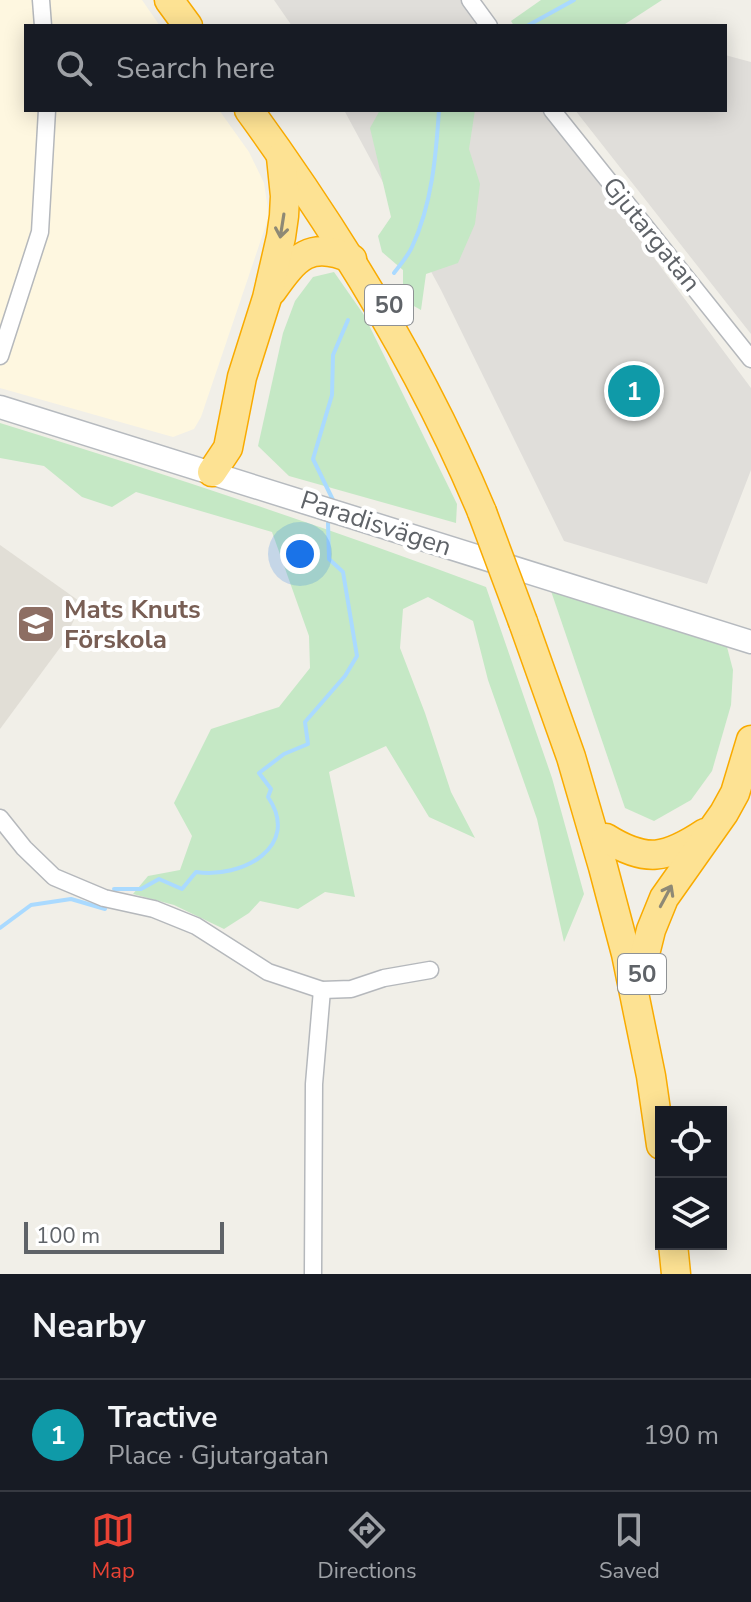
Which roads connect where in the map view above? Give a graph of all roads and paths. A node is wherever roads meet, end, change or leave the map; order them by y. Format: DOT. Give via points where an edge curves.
graph roads {
  1 [pos="41,0"];
  2 [pos="169,0"];
  3 [pos="187,0"];
  4 [pos="470,0"];
  5 [pos="43,24"];
  6 [pos="187,24"];
  7 [pos="205,24"];
  8 [pos="488,24"];
  9 [pos="47,112"];
  10 [pos="250,112"];
  11 [pos="268,112"];
  12 [pos="554,112"];
  13 [pos="280,152"];
  14 [pos="352,259"];
  15 [pos="267,298"];
  16 [pos="0,356"];
  17 [pos="751,359"];
  18 [pos="0,407"];
  19 [pos="212,472"];
  20 [pos="487,511"];
  21 [pos="528,620"];
  22 [pos="751,642"];
  23 [pos="751,740"];
  24 [pos="0,818"];
  25 [pos="712,829"];
  26 [pos="606,838"];
  27 [pos="430,970"];
  28 [pos="641,970"];
  29 [pos="322,990"];
  30 [pos="655,1106"];
  31 [pos="670,1106"];
  32 [pos="674,1250"];
  33 [pos="690,1250"];
  34 [pos="313,1274"];
  35 [pos="676,1274"];
  36 [pos="692,1274"];
  1 -- 5 [label="street"];
  2 -- 6 [label="highway"];
  3 -- 7 [label="highway"];
  4 -- 8 [label="street"];
  9 -- 16 [label="street" via="40,232"];
  10 -- 13 [label="highway, 50"];
  11 -- 20 [label="highway, 50" via="368,267 468,455"];
  12 -- 17 [label="street, Gjutargatan"];
  13 -- 14 [label="highway, 50"];
  13 -- 15 [label="highway, one-way" via="284,216"];
  14 -- 15 [label="highway" via="323,250 309,254 285,273"];
  14 -- 20 [label="highway, 50"];
  15 -- 19 [label="highway" via="242,377 228,448"];
  18 -- 19 [label="street, Paradisvägen"];
  19 -- 22 [label="street, Paradisvägen"];
  20 -- 21 [label="highway, 50"];
  21 -- 26 [label="highway, 50" via="581,755"];
  21 -- 30 [label="highway, 50" via="626,954"];
  23 -- 25 [label="highway" via="735,793"];
  24 -- 29 [label="street" via="54,877 196,926 268,972"];
  25 -- 26 [label="highway" via="689,844 652,855 634,853"];
  28 -- 25 [label="highway, one-way" via="664,898"];
  26 -- 28 [label="highway, 50"];
  27 -- 29 [label="street" via="351,989"];
  28 -- 31 [label="highway, 50"];
  29 -- 34 [label="street" via="314,1084"];
  32 -- 35 [label="highway"];
  33 -- 36 [label="highway"];
}
